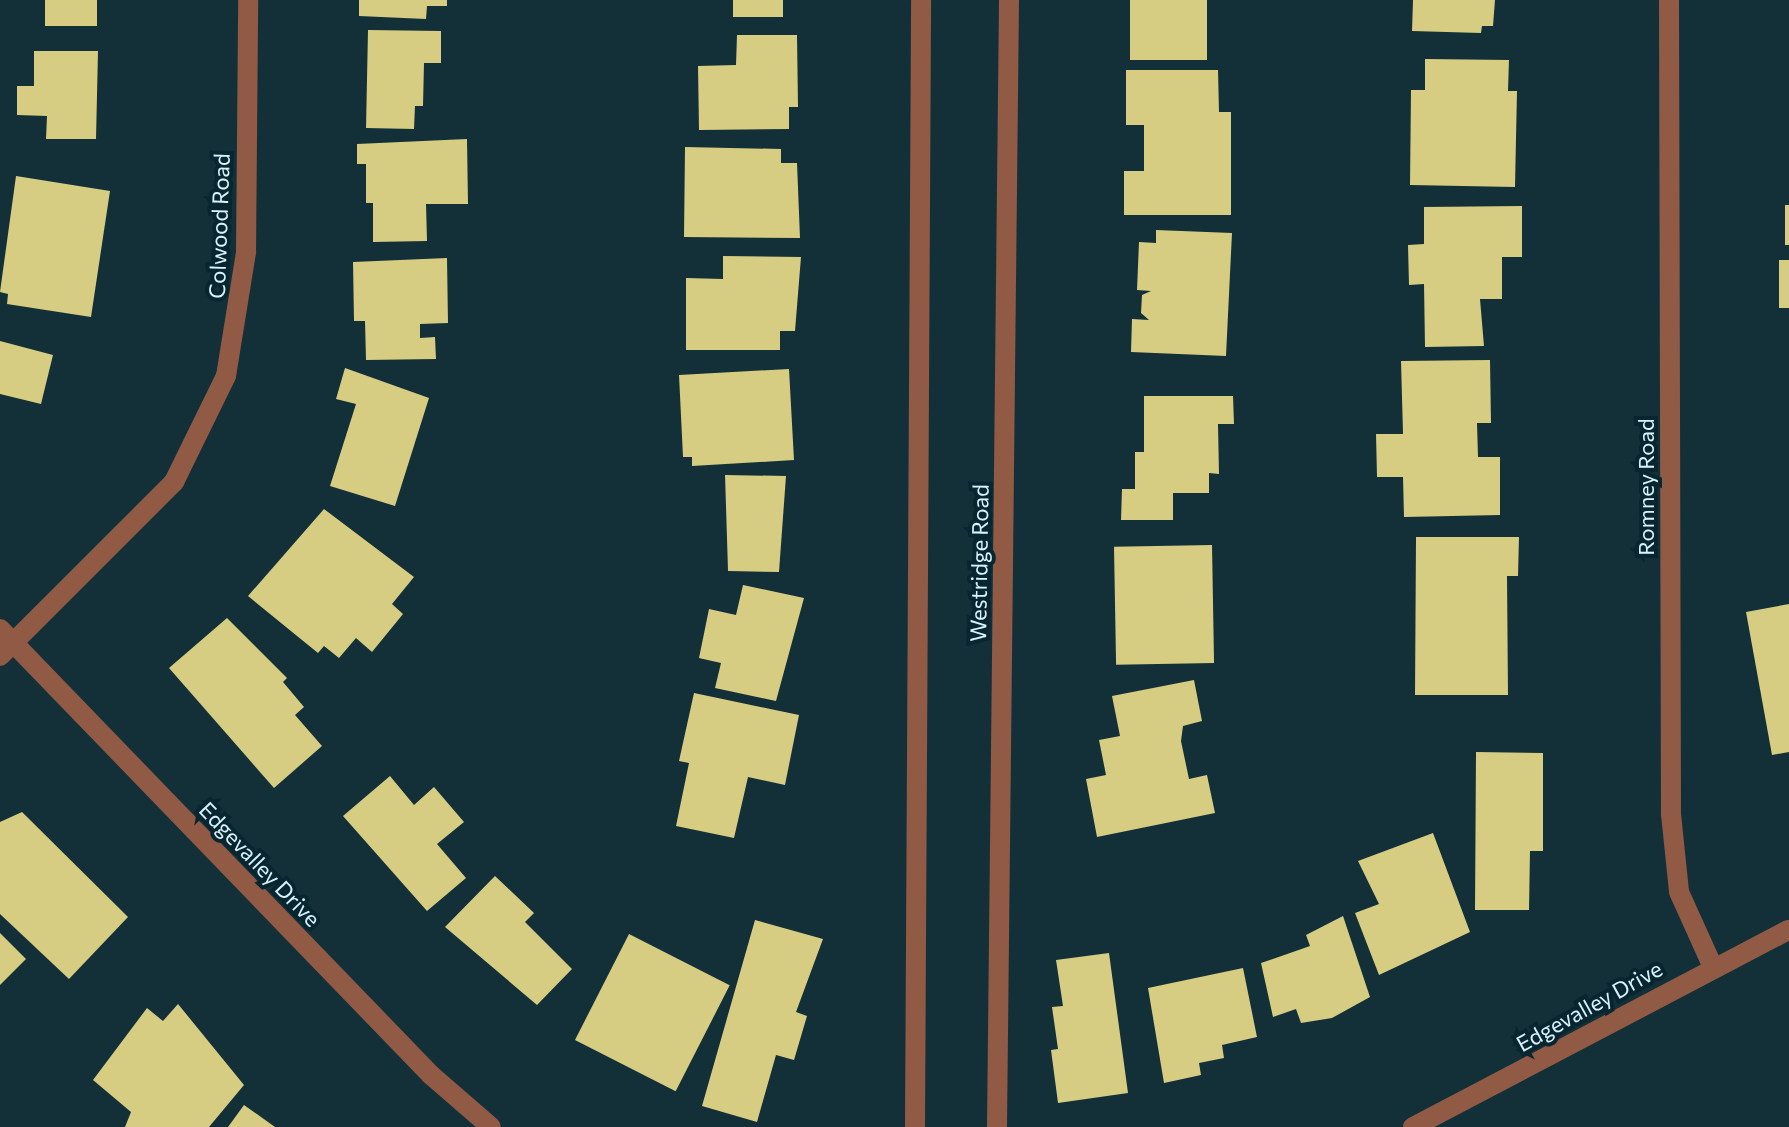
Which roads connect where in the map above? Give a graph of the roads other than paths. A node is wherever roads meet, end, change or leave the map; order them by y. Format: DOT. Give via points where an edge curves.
graph roads {
  1 [pos="248,0"];
  2 [pos="921,0"];
  3 [pos="1009,0"];
  4 [pos="1669,0"];
  5 [pos="4,642"];
  6 [pos="1789,930"];
  7 [pos="1712,965"];
  8 [pos="491,1127"];
  9 [pos="915,1127"];
  10 [pos="997,1127"];
  11 [pos="1413,1127"];
  1 -- 5 [label="street, Colwood Road" via="246,252 226,376 174,482"];
  2 -- 9 [label="street"];
  3 -- 10 [label="street, Westridge Road"];
  4 -- 7 [label="street, Romney Road" via="1671,814 1679,892"];
  5 -- 8 [label="street, Edgevalley Drive" via="431,1075"];
  6 -- 7 [label="street, Edgevalley Drive"];
  7 -- 11 [label="street, Edgevalley Drive"];
}
